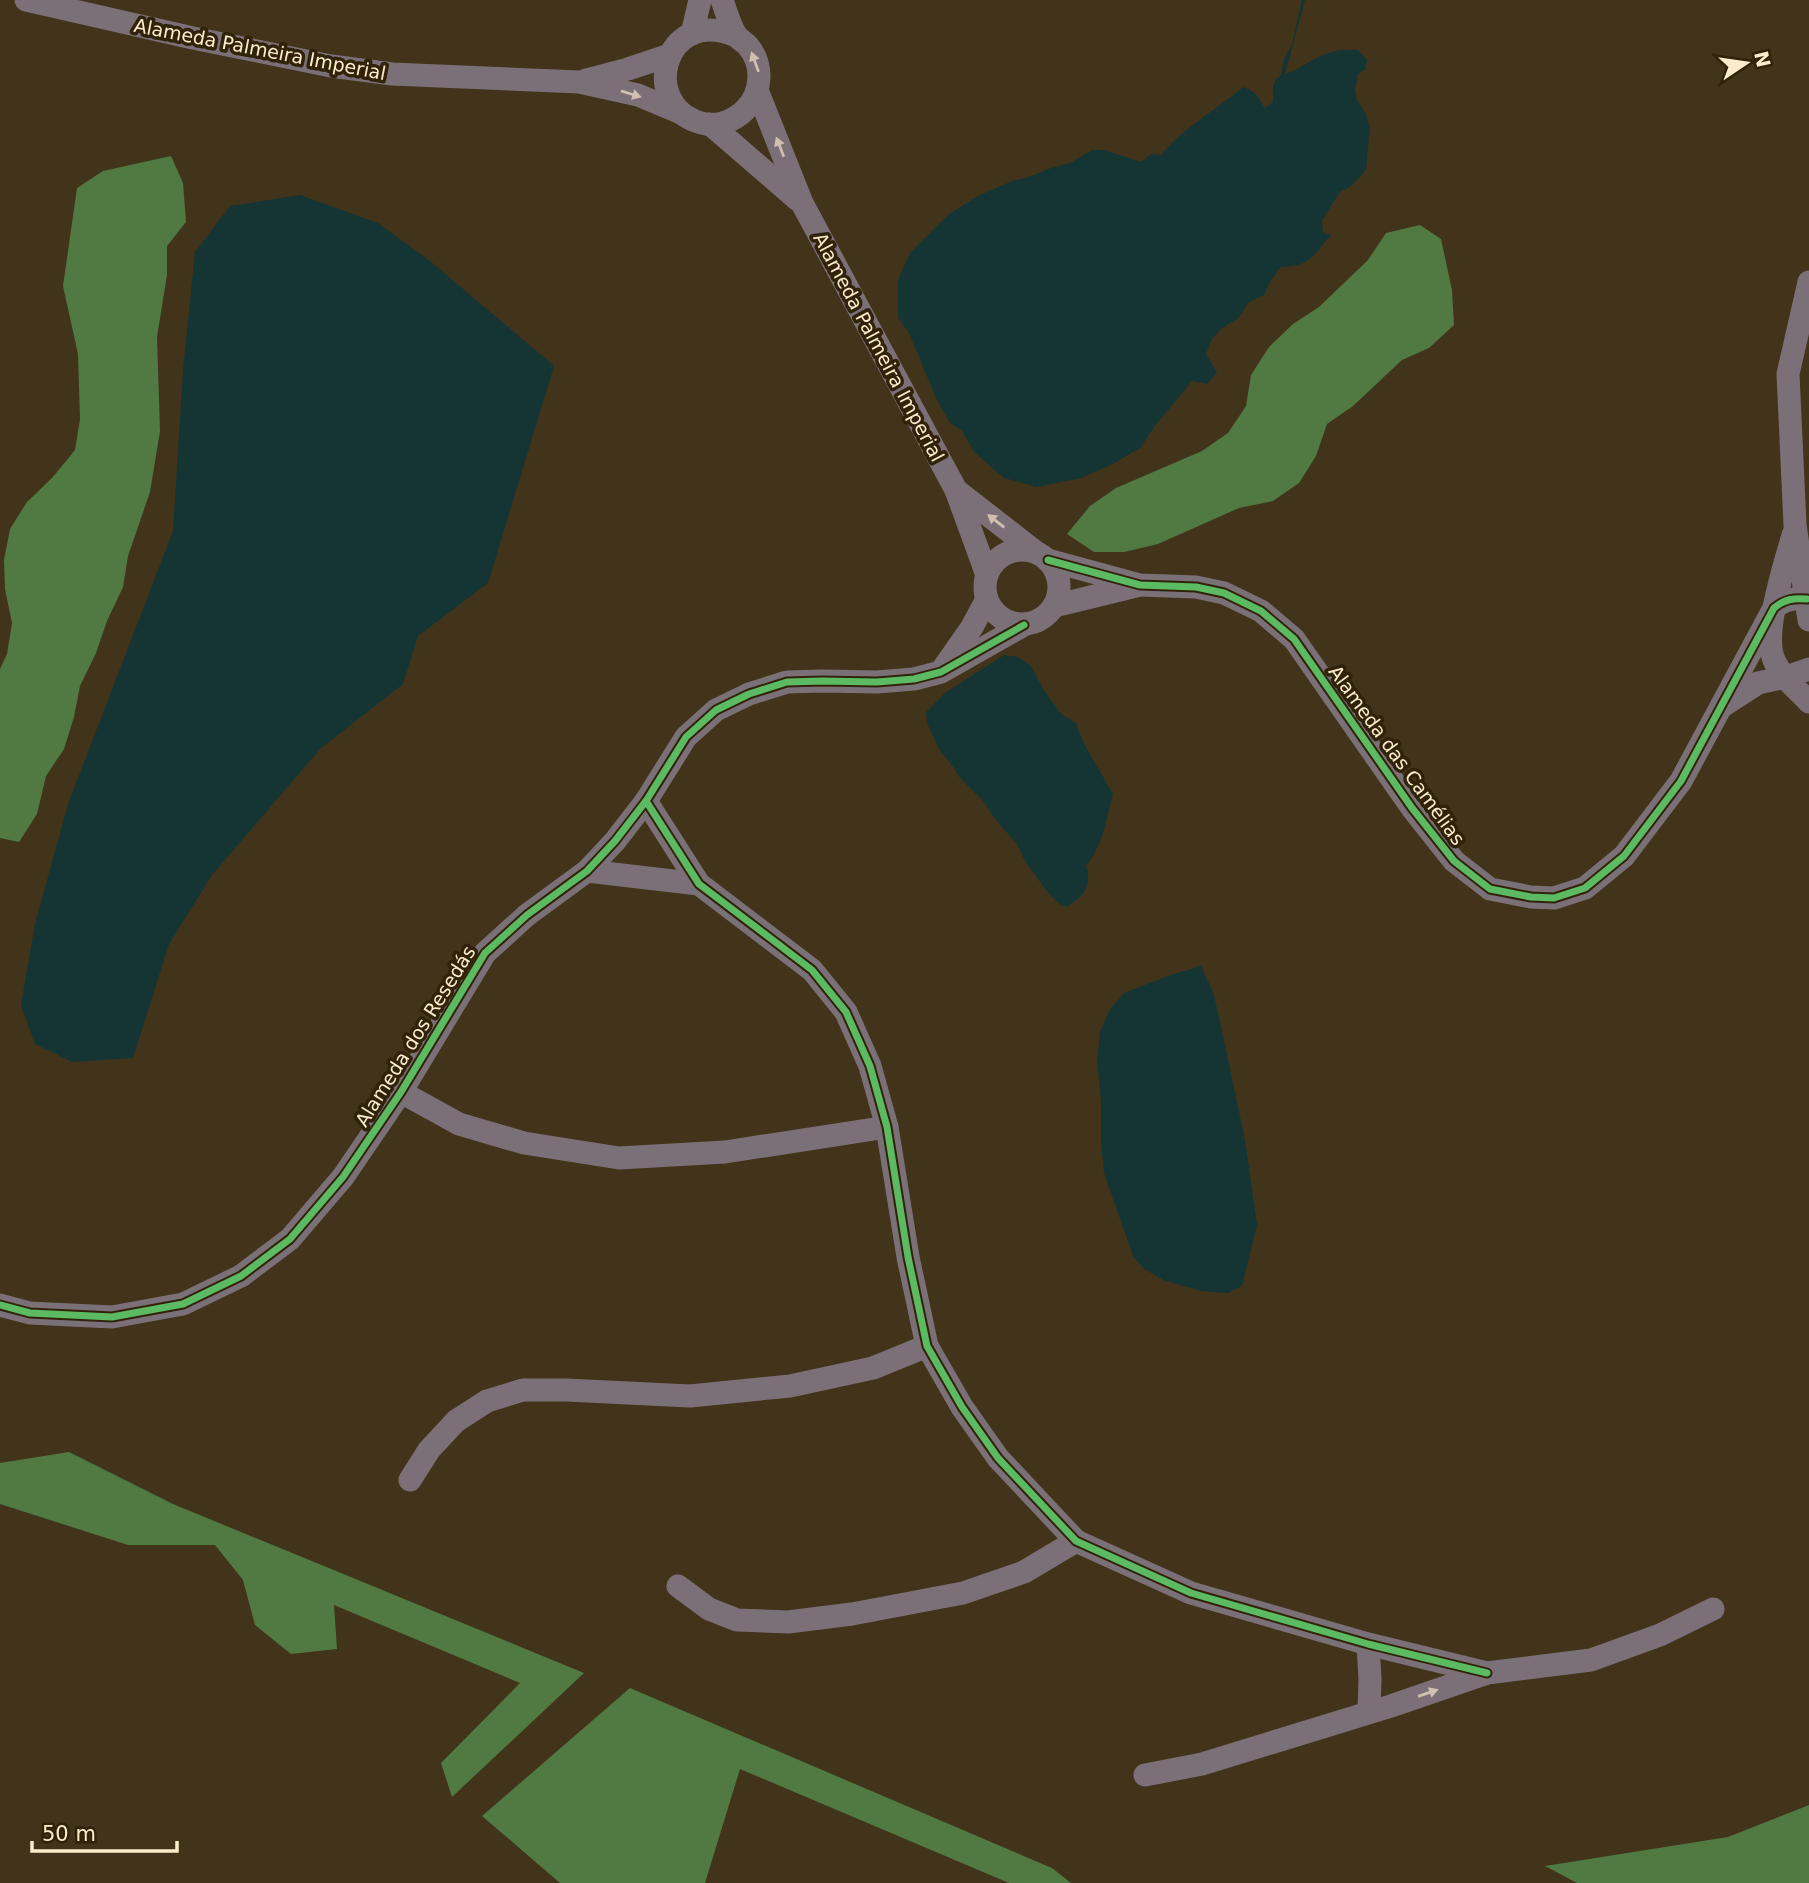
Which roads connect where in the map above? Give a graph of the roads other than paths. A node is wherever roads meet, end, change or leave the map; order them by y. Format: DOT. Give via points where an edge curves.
graph roads {
  1 [pos="26,0"];
  2 [pos="700,0"];
  3 [pos="722,0"];
  4 [pos="692,34"];
  5 [pos="736,36"];
  6 [pos="670,55"];
  7 [pos="579,82"];
  8 [pos="757,90"];
  9 [pos="681,113"];
  10 [pos="710,124"];
  11 [pos="802,203"];
  12 [pos="1809,282"];
  13 [pos="956,490"];
  14 [pos="1795,525"];
  15 [pos="1042,556"];
  16 [pos="987,575"];
  17 [pos="1140,585"];
  18 [pos="987,599"];
  19 [pos="1055,606"];
  20 [pos="1774,608"];
  21 [pos="1808,609"];
  22 [pos="1024,625"];
  23 [pos="1809,669"];
  24 [pos="941,672"];
  25 [pos="1786,677"];
  26 [pos="1809,702"];
  27 [pos="1721,706"];
  28 [pos="646,801"];
  29 [pos="587,871"];
  30 [pos="699,884"];
  31 [pos="401,1092"];
  32 [pos="887,1127"];
  33 [pos="0,1305"];
  34 [pos="927,1346"];
  35 [pos="410,1480"];
  36 [pos="1076,1541"];
  37 [pos="678,1586"];
  38 [pos="1713,1608"];
  39 [pos="1368,1644"];
  40 [pos="1487,1673"];
  41 [pos="1369,1712"];
  42 [pos="1144,1775"];
  1 -- 7 [label="street, Alameda Palmeira Imperial" via="331,66 393,74"];
  2 -- 4 [label="street"];
  3 -- 5 [label="street"];
  4 -- 5 [label="street" via="707,29"];
  4 -- 6 [label="street"];
  8 -- 5 [label="street, one-way" via="756,60"];
  6 -- 7 [label="street"];
  6 -- 9 [label="street" via="665,85"];
  7 -- 9 [label="street, one-way" via="638,95"];
  8 -- 10 [label="street" via="740,116"];
  11 -- 8 [label="street, one-way"];
  9 -- 10 [label="street"];
  10 -- 11 [label="street"];
  11 -- 13 [label="street, Alameda Palmeira Imperial"];
  12 -- 14 [label="street" via="1788,374"];
  15 -- 13 [label="street, one-way"];
  13 -- 16 [label="street, Alameda Palmeira Imperial"];
  14 -- 20 [label="street"];
  14 -- 21 [label="street"];
  15 -- 16 [label="street" via="1013,551 993,564"];
  15 -- 17 [label="street"];
  15 -- 19 [label="street" via="1059,582"];
  16 -- 18 [label="street"];
  17 -- 19 [label="street"];
  17 -- 27 [label="street, Alameda das Camélias" via="1224,593 1261,611 1294,639 1412,808 1454,861 1490,889 1554,898 1585,888 1624,856 1673,792"];
  18 -- 22 [label="street" via="1001,618"];
  18 -- 24 [label="street"];
  19 -- 22 [label="street" via="1046,616"];
  20 -- 21 [label="street" via="1786,600"];
  20 -- 25 [label="street" via="1771,652"];
  20 -- 27 [label="street, Alameda das Camélias"];
  22 -- 24 [label="street, Alameda dos Resedás"];
  23 -- 25 [label="street"];
  24 -- 28 [label="street, Alameda dos Resedás" via="877,682 787,682 749,694 716,710 686,737"];
  25 -- 26 [label="street"];
  25 -- 27 [label="street" via="1758,683"];
  28 -- 29 [label="street, Alameda dos Resedás"];
  28 -- 30 [label="street"];
  29 -- 30 [label="street"];
  29 -- 31 [label="street, Alameda dos Resedás" via="485,953"];
  30 -- 32 [label="street" via="812,970 846,1012 870,1066"];
  31 -- 32 [label="street" via="459,1124 485,1132 619,1158 725,1152"];
  31 -- 33 [label="street, Alameda dos Resedás" via="343,1177 290,1239 242,1276 183,1304 112,1317 30,1313"];
  32 -- 34 [label="street"];
  34 -- 35 [label="street" via="873,1368 790,1386 690,1396 523,1390 487,1401 456,1421"];
  34 -- 36 [label="street" via="998,1458"];
  36 -- 37 [label="street" via="1024,1572 963,1593 788,1622 737,1620 709,1609"];
  36 -- 39 [label="street" via="1191,1593"];
  38 -- 40 [label="street" via="1660,1635 1591,1660"];
  39 -- 40 [label="street"];
  39 -- 41 [label="street"];
  41 -- 40 [label="street, one-way"];
  41 -- 42 [label="street" via="1202,1764"];
}
